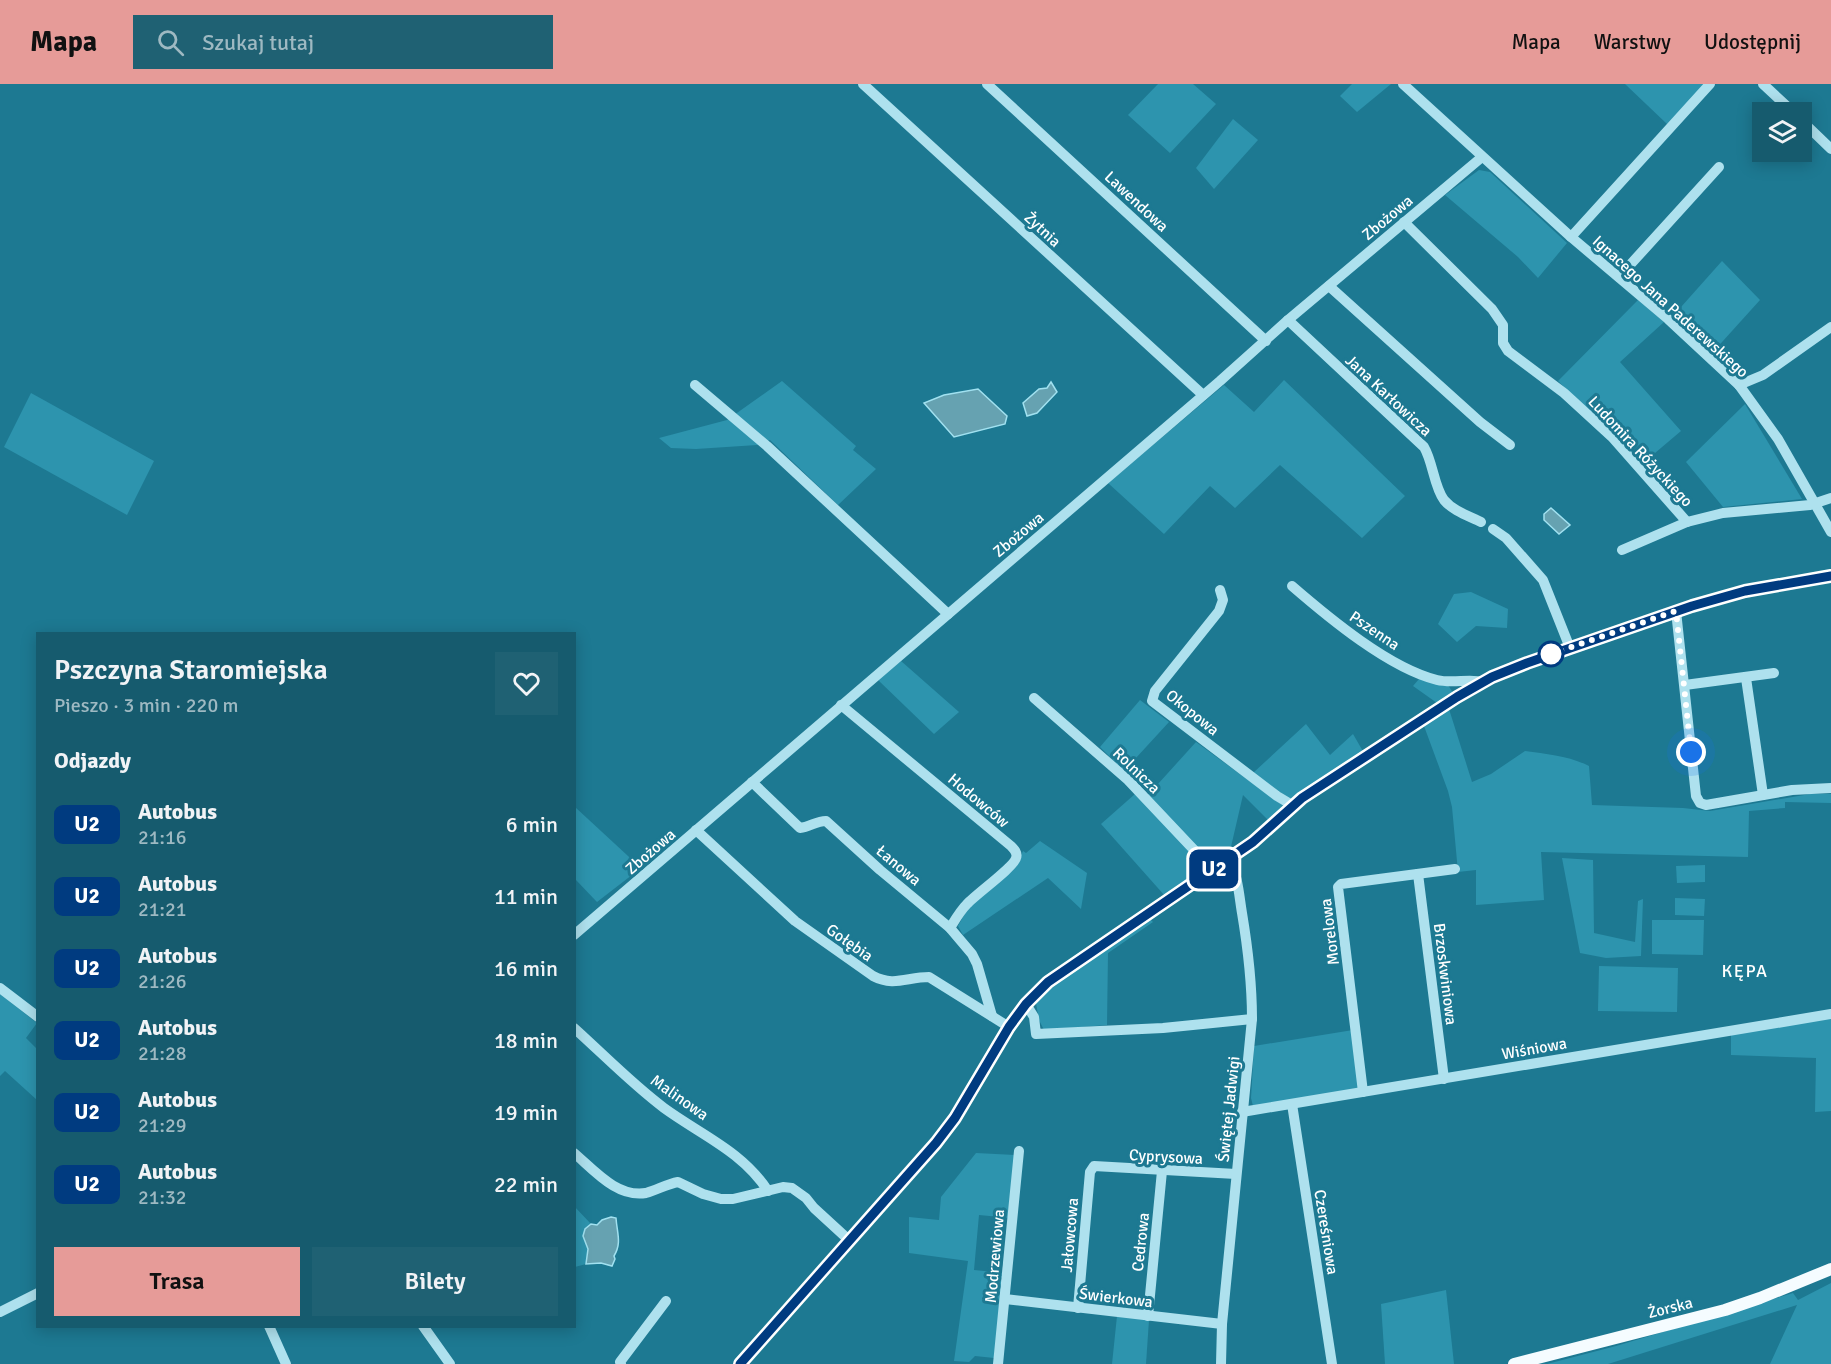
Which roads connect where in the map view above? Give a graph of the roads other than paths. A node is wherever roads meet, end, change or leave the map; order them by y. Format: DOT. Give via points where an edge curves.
graph roads {
  1 [pos="863,84"];
  2 [pos="987,84"];
  3 [pos="1403,84"];
  4 [pos="1710,84"];
  5 [pos="1763,84"];
  6 [pos="1782,102"];
  7 [pos="1812,131"];
  8 [pos="1831,149"];
  9 [pos="1482,157"];
  10 [pos="1719,167"];
  11 [pos="1404,222"];
  12 [pos="1571,237"];
  13 [pos="1619,277"];
  14 [pos="1329,286"];
  15 [pos="1288,320"];
  16 [pos="1831,327"];
  17 [pos="1266,341"];
  18 [pos="695,385"];
  19 [pos="1739,385"];
  20 [pos="1203,396"];
  21 [pos="1510,445"];
  22 [pos="1831,498"];
  23 [pos="1814,502"];
  24 [pos="1481,522"];
  25 [pos="1687,522"];
  26 [pos="1493,529"];
  27 [pos="1831,532"];
  28 [pos="1622,550"];
  29 [pos="1831,576"];
  30 [pos="1292,586"];
  31 [pos="1220,590"];
  32 [pos="1676,611"];
  33 [pos="948,614"];
  34 [pos="1570,648"];
  35 [pos="1774,673"];
  36 [pos="1746,678"];
  37 [pos="1450,682"];
  38 [pos="1483,682"];
  39 [pos="1685,686"];
  40 [pos="1457,697"];
  41 [pos="1034,698"];
  42 [pos="841,705"];
  43 [pos="752,782"];
  44 [pos="1831,788"];
  45 [pos="1763,795"];
  46 [pos="1292,805"];
  47 [pos="696,830"];
  48 [pos="1229,859"];
  49 [pos="1455,869"];
  50 [pos="1213,870"];
  51 [pos="1418,874"];
  52 [pos="950,928"];
  53 [pos="576,933"];
  54 [pos="0,988"];
  55 [pos="1026,1004"];
  56 [pos="1831,1014"];
  57 [pos="36,1015"];
  58 [pos="992,1016"];
  59 [pos="1252,1019"];
  60 [pos="1009,1027"];
  61 [pos="576,1030"];
  62 [pos="1444,1078"];
  63 [pos="1363,1092"];
  64 [pos="1292,1104"];
  65 [pos="1242,1112"];
  66 [pos="1019,1151"];
  67 [pos="576,1155"];
  68 [pos="1094,1166"];
  69 [pos="1162,1171"];
  70 [pos="1236,1174"];
  71 [pos="768,1191"];
  72 [pos="850,1241"];
  73 [pos="1831,1269"];
  74 [pos="36,1294"];
  75 [pos="1005,1299"];
  76 [pos="666,1301"];
  77 [pos="1078,1308"];
  78 [pos="0,1312"];
  79 [pos="1148,1316"];
  80 [pos="1222,1324"];
  81 [pos="270,1328"];
  82 [pos="424,1328"];
  83 [pos="286,1364"];
  84 [pos="450,1364"];
  85 [pos="621,1364"];
  86 [pos="740,1364"];
  87 [pos="998,1364"];
  88 [pos="1221,1364"];
  89 [pos="1332,1364"];
  90 [pos="1514,1364"];
  1 -- 20 [label="street, Żytnia"];
  2 -- 17 [label="street, Lawendowa"];
  3 -- 9 [label="street, Ignacego Jana Paderewskiego"];
  4 -- 12 [label="street"];
  5 -- 6 [label="street"];
  7 -- 8 [label="street"];
  9 -- 11 [label="street, Zbożowa"];
  9 -- 12 [label="street, Ignacego Jana Paderewskiego"];
  10 -- 13 [label="street"];
  11 -- 14 [label="street, Zbożowa"];
  11 -- 25 [label="street, Ludomira Różyckiego" via="1499,317 1508,351 1564,393 1612,437"];
  12 -- 13 [label="street, Ignacego Jana Paderewskiego"];
  13 -- 19 [label="street, Ignacego Jana Paderewskiego"];
  14 -- 15 [label="street, Zbożowa"];
  14 -- 21 [label="street"];
  15 -- 17 [label="street, Zbożowa"];
  15 -- 24 [label="street, Jana Karłowicza" via="1424,447 1444,499"];
  16 -- 19 [label="street" via="1763,375"];
  17 -- 20 [label="street, Zbożowa"];
  18 -- 33 [label="street" via="767,446"];
  19 -- 23 [label="street, Ignacego Jana Paderewskiego" via="1778,439"];
  20 -- 33 [label="street, Zbożowa"];
  22 -- 23 [label="street"];
  23 -- 25 [label="street" via="1723,513"];
  23 -- 27 [label="street, Ignacego Jana Paderewskiego"];
  25 -- 28 [label="street"];
  26 -- 34 [label="street" via="1506,538 1542,580"];
  29 -- 32 [label="street" via="1745,591"];
  30 -- 37 [label="street, Pszenna" via="1329,618 1393,661"];
  31 -- 46 [label="street, Okopowa" via="1220,611 1155,691 1152,701"];
  32 -- 34 [label="street"];
  32 -- 39 [label="street"];
  33 -- 42 [label="street, Zbożowa"];
  34 -- 38 [label="street"];
  35 -- 36 [label="street"];
  36 -- 39 [label="street"];
  36 -- 45 [label="street"];
  37 -- 38 [label="street, Pszenna"];
  37 -- 40 [label="street"];
  38 -- 40 [label="street"];
  39 -- 45 [label="street" via="1697,800 1706,805"];
  40 -- 46 [label="street"];
  41 -- 50 [label="street, Rolnicza" via="1128,780"];
  42 -- 43 [label="street, Zbożowa"];
  42 -- 52 [label="street, Hodowców" via="1016,852 1012,866 966,905"];
  43 -- 47 [label="street, Zbożowa"];
  43 -- 52 [label="street, Łanowa" via="800,828 826,821"];
  44 -- 45 [label="street"];
  46 -- 48 [label="street"];
  47 -- 53 [label="street, Zbożowa"];
  47 -- 58 [label="street, Gołębia" via="795,921 873,976 894,983 929,977"];
  48 -- 50 [label="street"];
  48 -- 59 [label="street, Świętej Jadwigi" via="1236,873 1248,953"];
  49 -- 51 [label="street, Morelowa"];
  50 -- 55 [label="street" via="1066,969"];
  51 -- 62 [label="street, Brzoskwiniowa"];
  51 -- 63 [label="street, Morelowa" via="1338,887"];
  52 -- 58 [label="street, Łanowa" via="977,964"];
  54 -- 57 [label="street"];
  55 -- 59 [label="street" via="1034,1017 1036,1034"];
  55 -- 60 [label="street"];
  56 -- 62 [label="street, Wiśniowa"];
  58 -- 60 [label="street, Gołębia"];
  59 -- 65 [label="street, Świętej Jadwigi"];
  60 -- 72 [label="street" via="955,1118"];
  61 -- 71 [label="street, Malinowa" via="646,1093 735,1155 758,1175"];
  62 -- 63 [label="street, Wiśniowa"];
  63 -- 64 [label="street, Wiśniowa"];
  64 -- 65 [label="street, Wiśniowa"];
  64 -- 89 [label="street, Czereśniowa"];
  65 -- 70 [label="street, Świętej Jadwigi"];
  66 -- 75 [label="street, Modrzewiowa"];
  67 -- 71 [label="street" via="625,1192 645,1193 678,1182 721,1199"];
  68 -- 69 [label="street, Cyprysowa"];
  68 -- 77 [label="street, Jałowcowa" via="1090,1172"];
  69 -- 70 [label="street, Cyprysowa"];
  69 -- 79 [label="street, Cedrowa"];
  70 -- 80 [label="street, Świętej Jadwigi"];
  71 -- 72 [label="street" via="783,1187 798,1191"];
  72 -- 86 [label="street"];
  73 -- 90 [label="main road, Żorska" via="1725,1310"];
  74 -- 78 [label="street"];
  75 -- 77 [label="street, Świerkowa"];
  75 -- 87 [label="street, Modrzewiowa"];
  76 -- 85 [label="street"];
  77 -- 79 [label="street, Świerkowa"];
  79 -- 80 [label="street, Świerkowa"];
  80 -- 88 [label="street, Świętej Jadwigi"];
  81 -- 83 [label="street"];
  82 -- 84 [label="street"];
}
